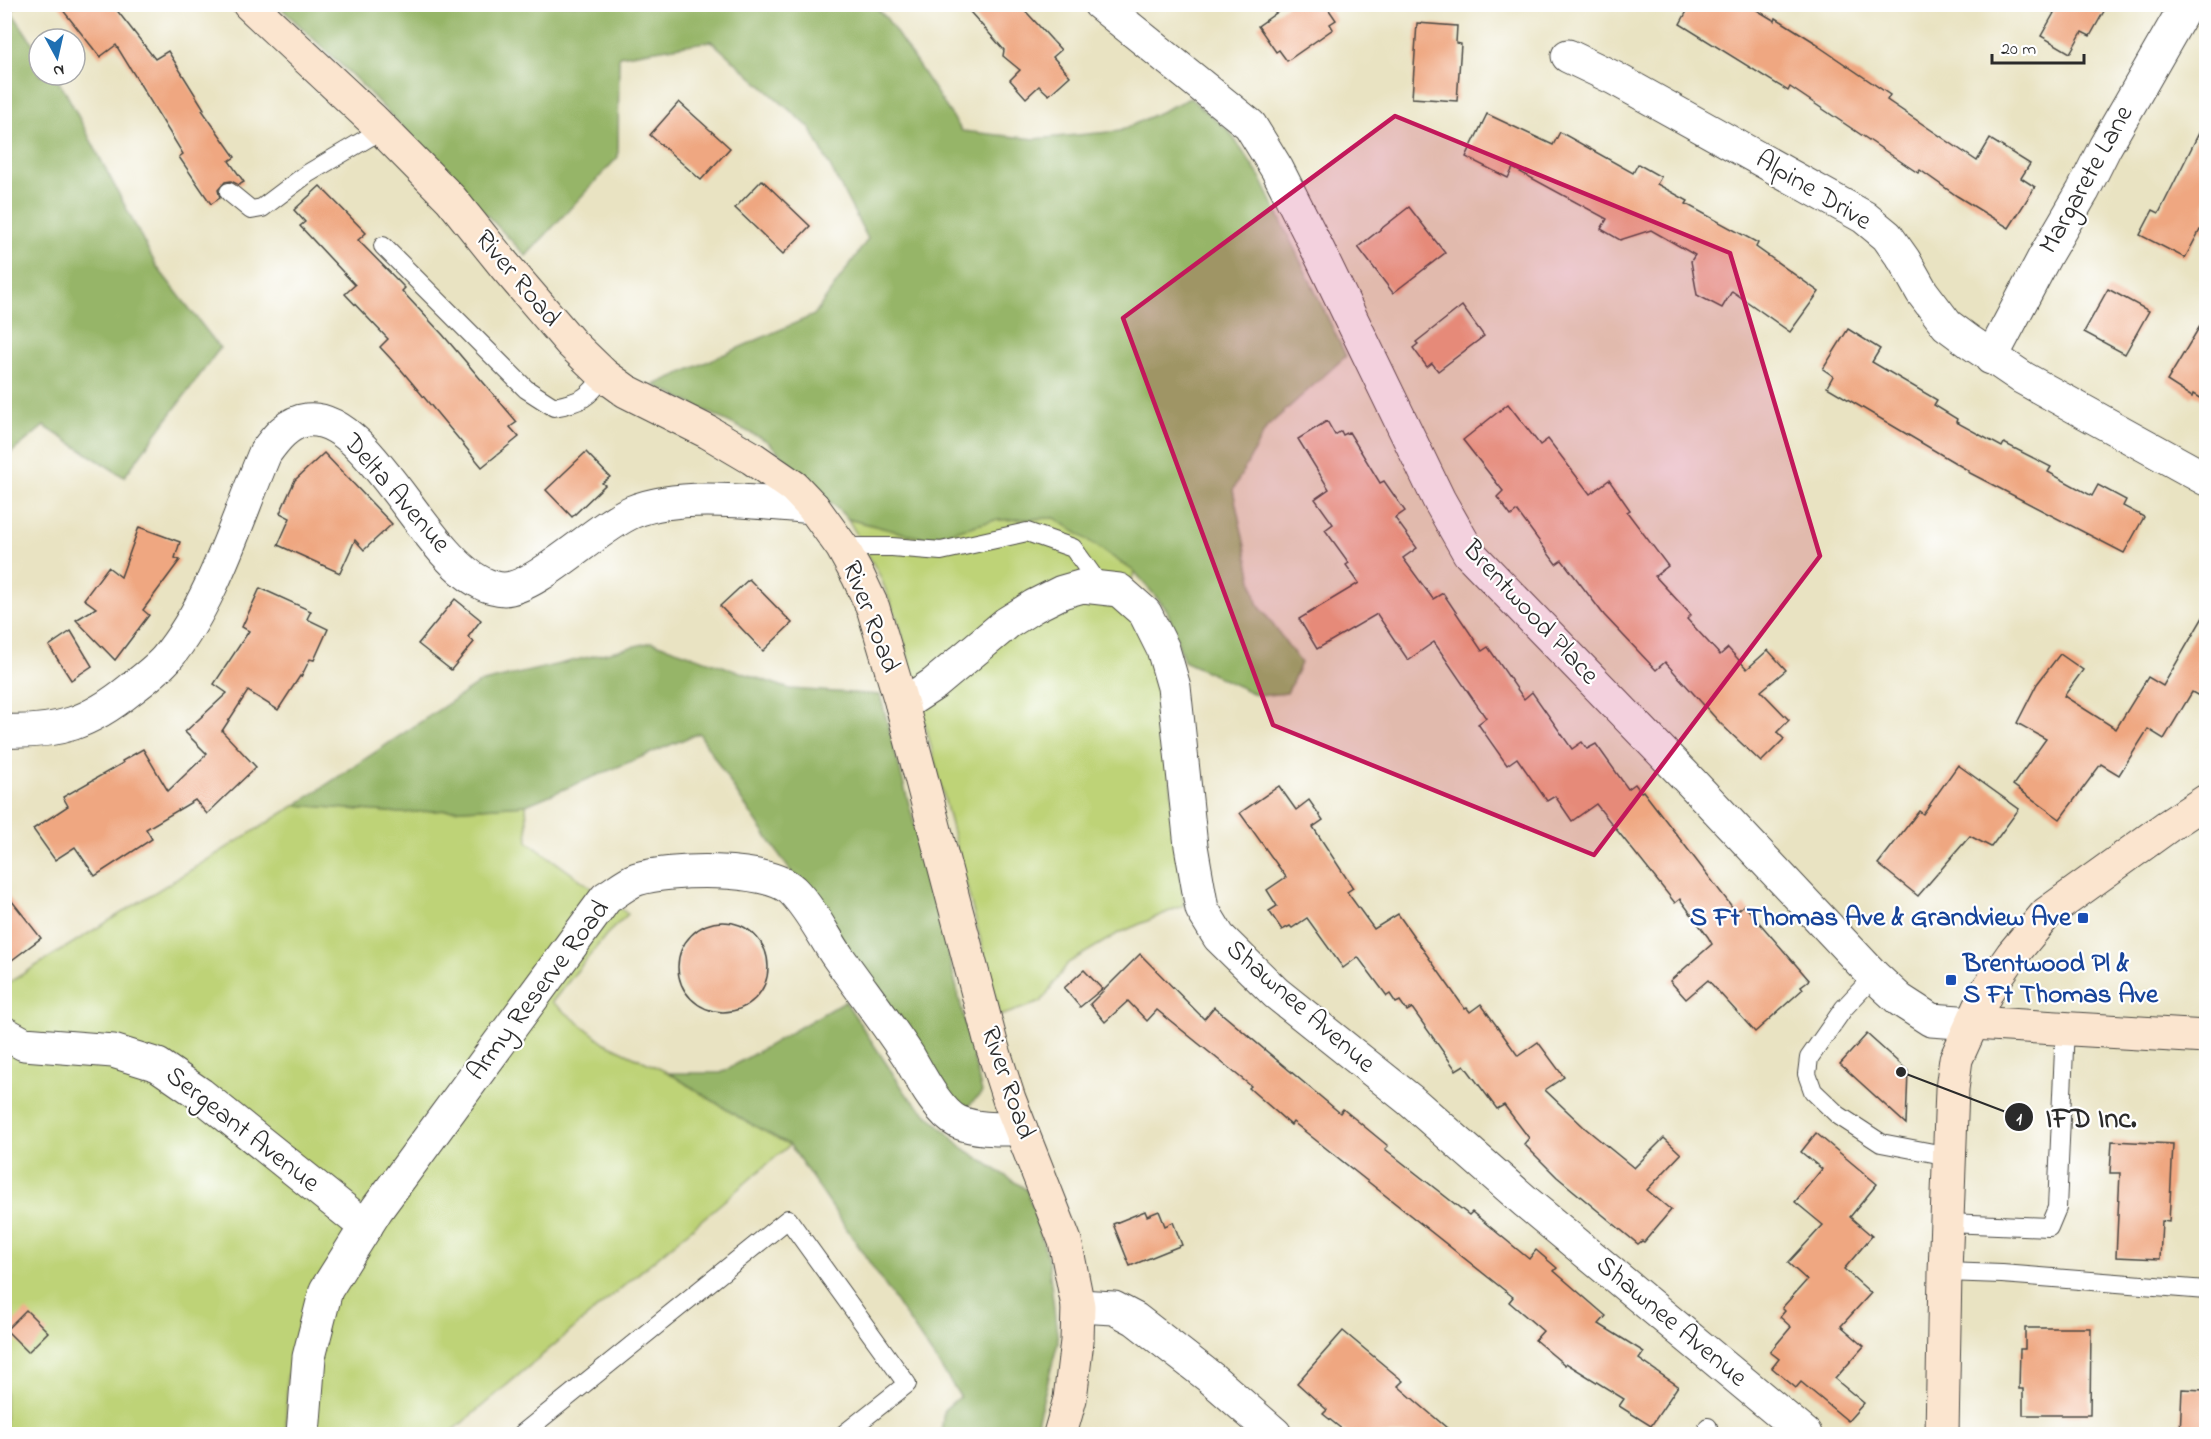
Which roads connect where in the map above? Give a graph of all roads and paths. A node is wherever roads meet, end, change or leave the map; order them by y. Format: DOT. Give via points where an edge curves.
graph roads {
  1 [pos="249,4"];
  2 [pos="1100,4"];
  3 [pos="2187,4"];
  4 [pos="1568,56"];
  5 [pos="383,129"];
  6 [pos="229,192"];
  7 [pos="382,246"];
  8 [pos="1991,358"];
  9 [pos="604,375"];
  10 [pos="2206,479"];
  11 [pos="813,507"];
  12 [pos="842,547"];
  13 [pos="1101,587"];
  14 [pos="902,705"];
  15 [pos="4,731"];
  16 [pos="2206,801"];
  17 [pos="1874,976"];
  18 [pos="1973,1023"];
  19 [pos="2065,1027"];
  20 [pos="4,1033"];
  21 [pos="2206,1037"];
  22 [pos="1021,1129"];
  23 [pos="1950,1156"];
  24 [pos="1947,1222"];
  25 [pos="366,1227"];
  26 [pos="1945,1272"];
  27 [pos="2206,1290"];
  28 [pos="1078,1306"];
  29 [pos="303,1434"];
  30 [pos="522,1434"];
  31 [pos="844,1434"];
  32 [pos="1060,1434"];
  33 [pos="1275,1434"];
  34 [pos="1805,1434"];
  35 [pos="1942,1434"];
  1 -- 5 [label="street, River Road"];
  2 -- 17 [label="street, Brentwood Place" via="1250,125 1277,169 1469,554"];
  3 -- 8 [label="street, Margarete Lane"];
  4 -- 8 [label="street, Alpine Drive" via="1864,217 1887,236 1947,324"];
  5 -- 6 [label="lane" via="307,174 262,208 251,210"];
  5 -- 9 [label="street, River Road" via="451,199 571,343"];
  7 -- 9 [label="lane" via="526,389 554,407 581,401"];
  8 -- 10 [label="street, Alpine Drive"];
  9 -- 11 [label="street, River Road" via="626,391 752,458 794,487"];
  11 -- 12 [label="street, River Road"];
  11 -- 15 [label="street, Delta Avenue" via="704,501 633,512 546,571 504,589 483,584 460,568 423,528 367,452 342,429 306,420 277,436 265,453 198,611 165,660 100,712 78,722 35,732"];
  12 -- 13 [label="lane" via="940,551 1027,532 1073,548"];
  12 -- 14 [label="street, River Road" via="873,609"];
  13 -- 14 [label="street, Shawnee Avenue" via="1083,586 1034,606"];
  13 -- 34 [label="street, Shawnee Avenue" via="1119,590 1145,613 1163,649 1174,687 1186,812 1202,909 1219,937 1276,993 1410,1100"];
  14 -- 22 [label="street, River Road" via="991,1043"];
  16 -- 18 [label="street" via="2046,914 1988,989"];
  17 -- 18 [label="street, Brentwood Place" via="1900,1000 1931,1020"];
  17 -- 23 [label="lane" via="1844,1008 1809,1058 1813,1091 1838,1115 1881,1143"];
  18 -- 19 [label="street"];
  18 -- 23 [label="street" via="1956,1059"];
  19 -- 21 [label="street"];
  19 -- 24 [label="lane" via="2057,1208 2049,1227"];
  20 -- 25 [label="street, Sergeant Avenue" via="24,1044 113,1051 158,1065"];
  22 -- 25 [label="street, Army Reserve Road" via="989,1129 957,1121 943,1109 813,916 790,889 767,878 730,872 678,872 634,880 606,898"];
  22 -- 28 [label="street, River Road" via="1065,1241"];
  23 -- 24 [label="street"];
  24 -- 26 [label="street"];
  25 -- 29 [label="street, Army Reserve Road" via="326,1290 309,1357"];
  26 -- 27 [label="lane"];
  26 -- 35 [label="street"];
  28 -- 32 [label="street, River Road" via="1070,1399"];
  28 -- 33 [label="street" via="1114,1308 1135,1319"];
  30 -- 31 [label="lane" via="788,1219 907,1384"];
}
